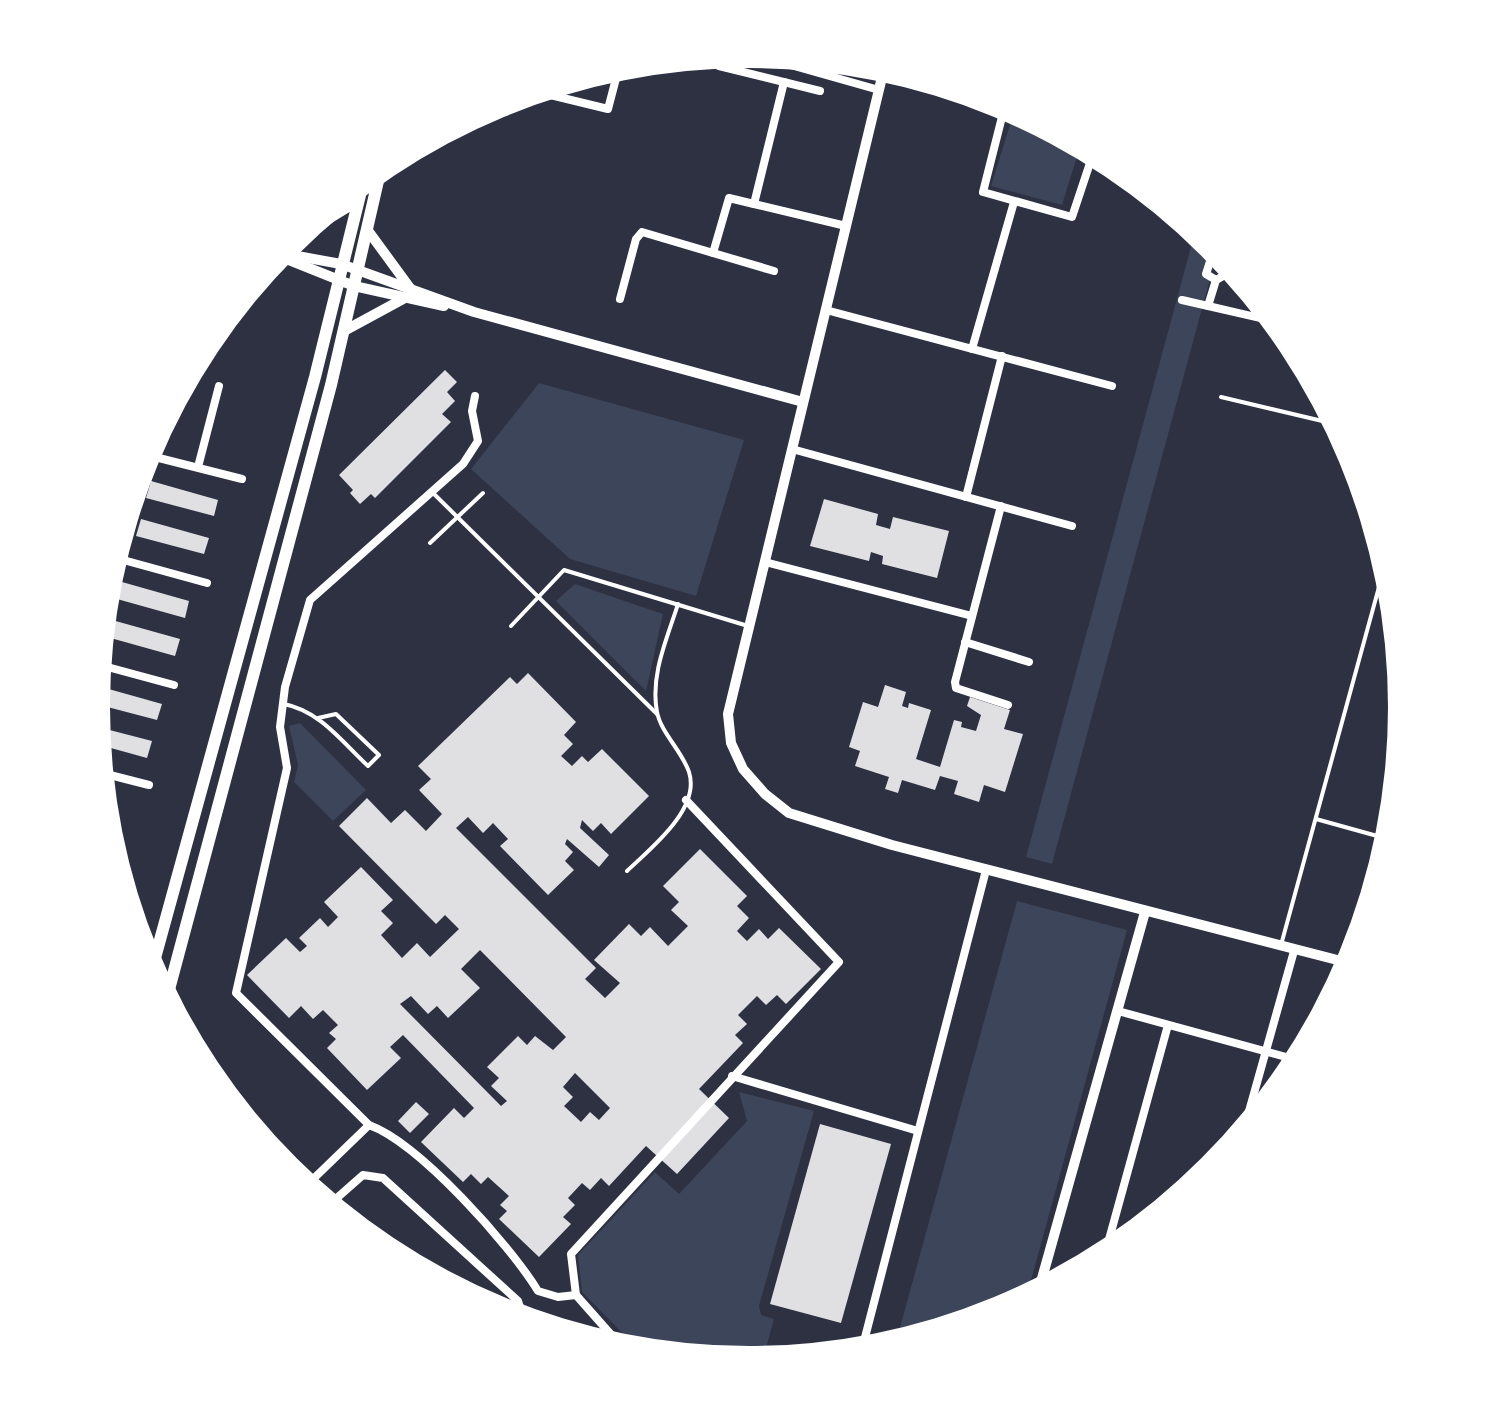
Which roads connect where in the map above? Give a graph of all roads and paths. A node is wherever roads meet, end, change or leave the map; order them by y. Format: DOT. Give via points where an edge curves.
graph roads {
  1 [pos="729,68"];
  2 [pos="812,71"];
  3 [pos="615,82"];
  4 [pos="784,82"];
  5 [pos="881,82"];
  6 [pos="879,90"];
  7 [pos="820,91"];
  8 [pos="561,97"];
  9 [pos="1001,120"];
  10 [pos="1089,167"];
  11 [pos="377,188"];
  12 [pos="357,202"];
  13 [pos="1014,202"];
  14 [pos="754,204"];
  15 [pos="846,226"];
  16 [pos="369,232"];
  17 [pos="713,253"];
  18 [pos="296,257"];
  19 [pos="293,260"];
  20 [pos="341,264"];
  21 [pos="1209,264"];
  22 [pos="358,270"];
  23 [pos="774,271"];
  24 [pos="1221,277"];
  25 [pos="337,280"];
  26 [pos="1216,280"];
  27 [pos="354,286"];
  28 [pos="411,289"];
  29 [pos="403,299"];
  30 [pos="620,299"];
  31 [pos="1182,300"];
  32 [pos="1208,306"];
  33 [pos="826,310"];
  34 [pos="474,312"];
  35 [pos="1255,317"];
  36 [pos="344,331"];
  37 [pos="972,349"];
  38 [pos="1002,356"];
  39 [pos="219,386"];
  40 [pos="1112,386"];
  41 [pos="475,396"];
  42 [pos="1221,397"];
  43 [pos="803,402"];
  44 [pos="1320,420"];
  45 [pos="792,449"];
  46 [pos="161,458"];
  47 [pos="198,467"];
  48 [pos="242,479"];
  49 [pos="432,492"];
  50 [pos="483,493"];
  51 [pos="966,497"];
  52 [pos="1001,506"];
  53 [pos="458,518"];
  54 [pos="1072,526"];
  55 [pos="430,543"];
  56 [pos="127,561"];
  57 [pos="765,562"];
  58 [pos="207,583"];
  59 [pos="1378,592"];
  60 [pos="536,597"];
  61 [pos="678,604"];
  62 [pos="972,616"];
  63 [pos="511,626"];
  64 [pos="749,626"];
  65 [pos="965,642"];
  66 [pos="1029,662"];
  67 [pos="111,668"];
  68 [pos="174,685"];
  69 [pos="282,704"];
  70 [pos="1008,705"];
  71 [pos="657,714"];
  72 [pos="318,718"];
  73 [pos="114,776"];
  74 [pos="149,785"];
  75 [pos="686,800"];
  76 [pos="1316,819"];
  77 [pos="1375,835"];
  78 [pos="986,870"];
  79 [pos="627,871"];
  80 [pos="1145,912"];
  81 [pos="158,948"];
  82 [pos="1281,948"];
  83 [pos="1294,951"];
  84 [pos="1335,960"];
  85 [pos="172,980"];
  86 [pos="1118,1011"];
  87 [pos="1168,1025"];
  88 [pos="1265,1051"];
  89 [pos="1284,1056"];
  90 [pos="732,1076"];
  91 [pos="1251,1101"];
  92 [pos="369,1125"];
  93 [pos="918,1131"];
  94 [pos="316,1176"];
  95 [pos="339,1196"];
  96 [pos="1111,1233"];
  97 [pos="1043,1274"];
  98 [pos="576,1295"];
  99 [pos="518,1302"];
  100 [pos="607,1330"];
  101 [pos="865,1335"];
  1 -- 4 [label="street"];
  2 -- 6 [label="street"];
  3 -- 8 [label="street" via="608,109"];
  4 -- 7 [label="street"];
  4 -- 14 [label="street"];
  5 -- 6 [label="street"];
  6 -- 15 [label="street"];
  9 -- 13 [label="street" via="980,189"];
  10 -- 13 [label="street" via="1072,217"];
  11 -- 16 [label="main road"];
  12 -- 20 [label="main road"];
  13 -- 37 [label="street"];
  14 -- 15 [label="street"];
  14 -- 17 [label="street" via="729,198"];
  15 -- 33 [label="street"];
  16 -- 22 [label="main road"];
  16 -- 28 [label="street"];
  17 -- 23 [label="street"];
  17 -- 30 [label="street" via="642,232"];
  18 -- 20 [label="street"];
  19 -- 25 [label="street"];
  20 -- 22 [label="street"];
  20 -- 25 [label="main road"];
  21 -- 26 [label="street" via="1206,274"];
  22 -- 27 [label="main road"];
  22 -- 28 [label="street"];
  24 -- 26 [label="street"];
  25 -- 27 [label="street"];
  25 -- 81 [label="main road"];
  26 -- 32 [label="street"];
  27 -- 29 [label="street"];
  27 -- 36 [label="main road"];
  28 -- 34 [label="street"];
  29 -- 34 [label="street"];
  29 -- 36 [label="street"];
  31 -- 32 [label="street"];
  32 -- 35 [label="street"];
  33 -- 37 [label="street"];
  33 -- 43 [label="street"];
  34 -- 43 [label="street"];
  36 -- 85 [label="main road"];
  37 -- 38 [label="street"];
  38 -- 40 [label="street"];
  38 -- 51 [label="street"];
  39 -- 47 [label="street"];
  41 -- 49 [label="street" via="478,441 463,464"];
  42 -- 44 [label="lane"];
  43 -- 45 [label="street"];
  45 -- 51 [label="street"];
  45 -- 57 [label="street"];
  46 -- 47 [label="street"];
  47 -- 48 [label="street"];
  49 -- 53 [label="lane"];
  49 -- 69 [label="street" via="310,600"];
  50 -- 53 [label="lane"];
  51 -- 52 [label="street"];
  52 -- 54 [label="street"];
  52 -- 62 [label="street"];
  53 -- 55 [label="lane"];
  53 -- 60 [label="lane"];
  56 -- 58 [label="street"];
  57 -- 62 [label="street"];
  57 -- 64 [label="street"];
  59 -- 76 [label="lane"];
  60 -- 61 [label="lane" via="564,570"];
  60 -- 63 [label="lane"];
  60 -- 71 [label="lane" via="545,600"];
  61 -- 64 [label="lane"];
  61 -- 71 [label="lane" via="655,678"];
  62 -- 65 [label="street"];
  64 -- 78 [label="street" via="728,714 731,743 743,769 765,794 789,813"];
  65 -- 66 [label="street"];
  65 -- 70 [label="street" via="956,688"];
  67 -- 68 [label="street"];
  69 -- 72 [label="lane"];
  69 -- 92 [label="street" via="287,768 236,993"];
  71 -- 75 [label="lane" via="690,774"];
  72 -- 72 [label="lane" via="368,766 379,755 336,714"];
  73 -- 74 [label="street"];
  75 -- 79 [label="lane" via="678,822"];
  75 -- 90 [label="street" via="839,962"];
  76 -- 77 [label="lane"];
  76 -- 82 [label="lane"];
  78 -- 80 [label="street"];
  78 -- 93 [label="street"];
  80 -- 82 [label="street"];
  80 -- 86 [label="street"];
  82 -- 83 [label="street"];
  83 -- 84 [label="street"];
  83 -- 88 [label="street"];
  86 -- 87 [label="street"];
  86 -- 97 [label="street"];
  87 -- 88 [label="street"];
  87 -- 96 [label="street"];
  88 -- 89 [label="street"];
  88 -- 91 [label="street"];
  90 -- 93 [label="street"];
  90 -- 98 [label="street" via="571,1254"];
  92 -- 94 [label="street"];
  92 -- 98 [label="street" via="433,1171 523,1266 538,1291"];
  93 -- 101 [label="street"];
  95 -- 99 [label="street" via="363,1175 383,1178"];
  98 -- 100 [label="street"];
}
